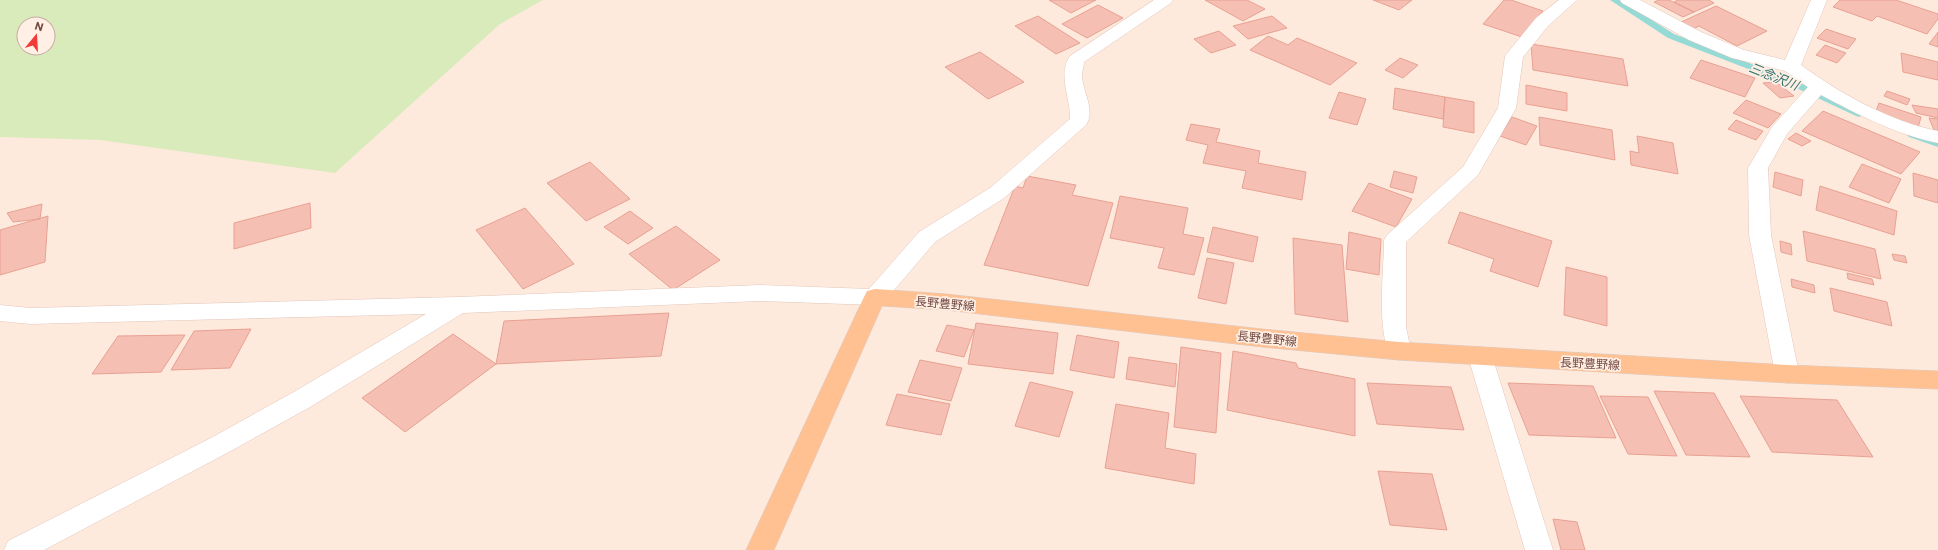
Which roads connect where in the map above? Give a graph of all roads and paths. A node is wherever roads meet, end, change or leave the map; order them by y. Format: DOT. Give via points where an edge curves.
graph roads {
  1 [pos="1165,0"];
  2 [pos="1568,0"];
  3 [pos="1628,0"];
  4 [pos="1818,0"];
  5 [pos="1791,67"];
  6 [pos="1814,91"];
  7 [pos="1938,137"];
  8 [pos="875,297"];
  9 [pos="458,305"];
  10 [pos="0,313"];
  11 [pos="1399,351"];
  12 [pos="1480,356"];
  13 [pos="1787,374"];
  14 [pos="1938,380"];
  15 [pos="18,550"];
  16 [pos="760,550"];
  17 [pos="1539,550"];
  1 -- 8 [label="street" via="1076,60 1073,76 1080,108 1079,121 997,193 927,237"];
  2 -- 11 [label="street" via="1542,22 1514,56 1507,108 1471,171 1395,240 1394,327"];
  3 -- 5 [label="street" via="1695,36 1738,54"];
  4 -- 5 [label="street"];
  5 -- 6 [label="street"];
  6 -- 7 [label="street" via="1918,133"];
  6 -- 13 [label="street" via="1779,131 1758,168 1760,235"];
  8 -- 9 [label="street" via="760,293"];
  8 -- 11 [label="main road, 長野豊野線" via="946,302"];
  8 -- 16 [label="main road"];
  9 -- 10 [label="street" via="30,316"];
  9 -- 15 [label="street" via="301,400"];
  11 -- 12 [label="main road, 長野豊野線"];
  12 -- 13 [label="main road, 長野豊野線"];
  12 -- 17 [label="street"];
  13 -- 14 [label="main road, 長野豊野線"];
}
